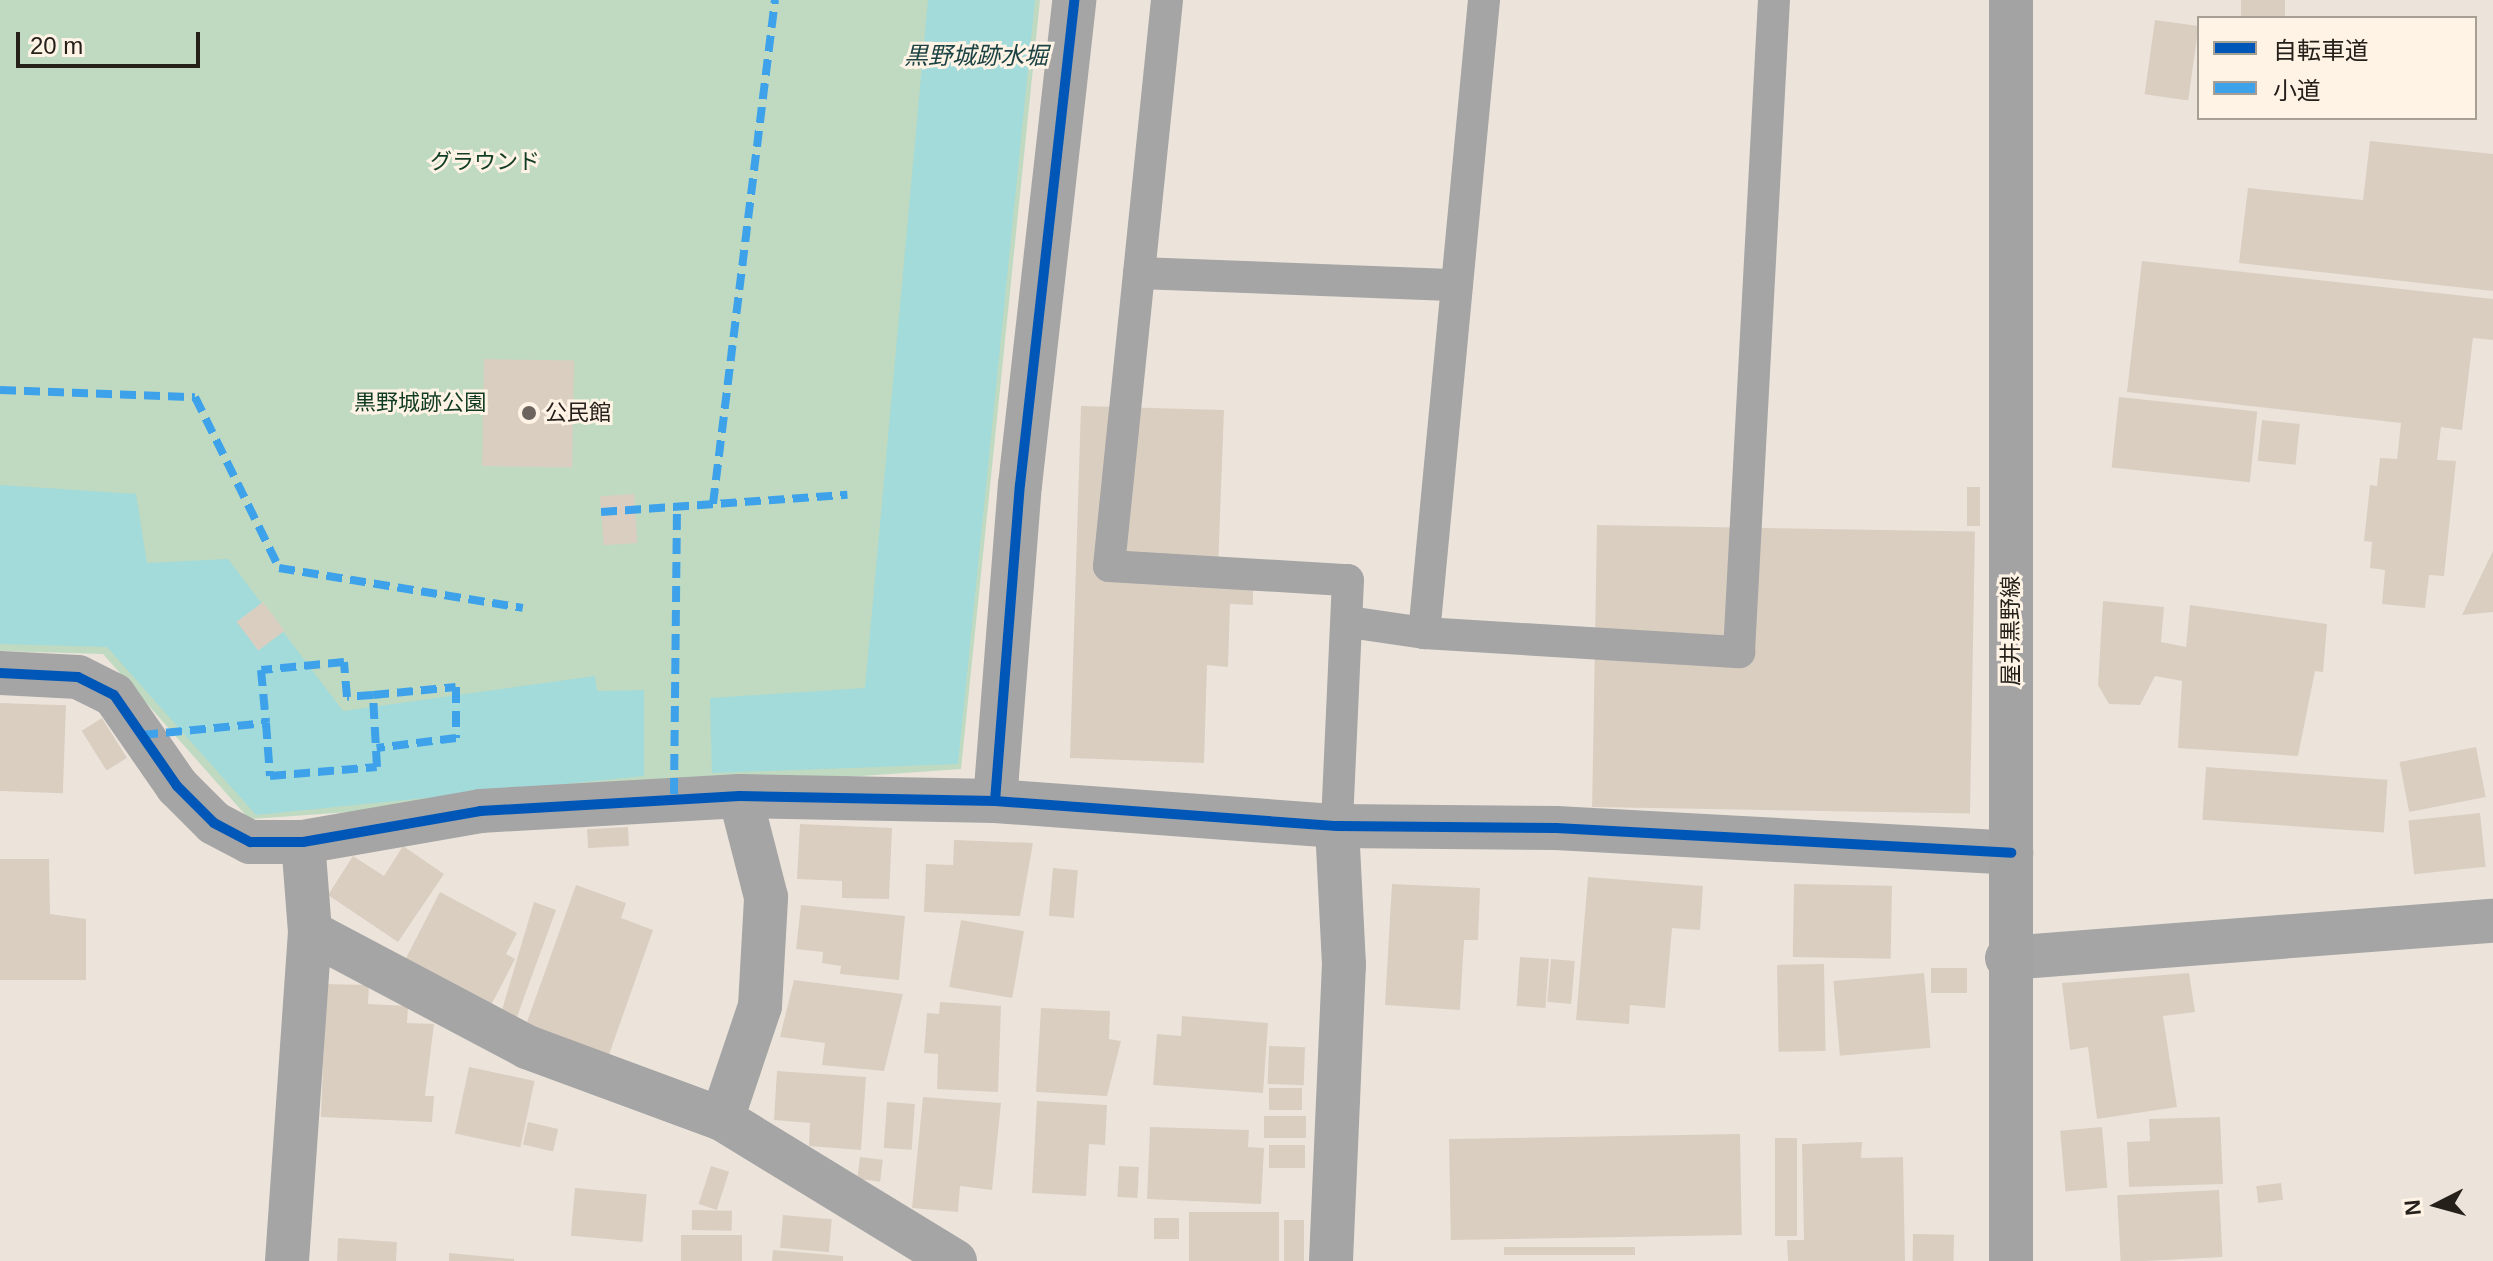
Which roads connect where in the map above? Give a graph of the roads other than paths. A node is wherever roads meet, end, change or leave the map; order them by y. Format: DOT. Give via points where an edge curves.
graph roads {
  1 [pos="1074,0"];
  2 [pos="1167,0"];
  3 [pos="1484,0"];
  4 [pos="1774,0"];
  5 [pos="2011,0"];
  6 [pos="1139,273"];
  7 [pos="1457,285"];
  8 [pos="1349,622"];
  9 [pos="1424,633"];
  10 [pos="0,673"];
  11 [pos="740,796"];
  12 [pos="995,801"];
  13 [pos="1337,826"];
  14 [pos="303,842"];
  15 [pos="2011,853"];
  16 [pos="2493,921"];
  17 [pos="310,932"];
  18 [pos="2007,958"];
  19 [pos="722,1119"];
  20 [pos="287,1261"];
  21 [pos="955,1261"];
  22 [pos="1331,1261"];
  23 [pos="2011,1261"];
  1 -- 12 [label="street" via="1020,485"];
  2 -- 6 [label="lane"];
  3 -- 7 [label="lane"];
  4 -- 9 [label="lane" via="1739,652"];
  5 -- 15 [label="main road, 屋井黒野線"];
  6 -- 7 [label="lane"];
  6 -- 8 [label="lane" via="1109,566 1348,580"];
  7 -- 9 [label="lane"];
  8 -- 9 [label="lane"];
  8 -- 13 [label="lane"];
  10 -- 14 [label="street" via="78,677 114,695 177,786 214,823 250,842"];
  11 -- 12 [label="street"];
  11 -- 14 [label="street" via="480,811"];
  11 -- 19 [label="street" via="766,897 760,1006"];
  12 -- 13 [label="street"];
  13 -- 15 [label="street" via="1556,828"];
  13 -- 22 [label="street" via="1344,965"];
  14 -- 17 [label="street"];
  15 -- 18 [label="main road, 屋井黒野線"];
  16 -- 18 [label="street"];
  17 -- 19 [label="street" via="527,1047"];
  17 -- 20 [label="street"];
  18 -- 23 [label="main road, 屋井黒野線"];
  19 -- 21 [label="street"];
}
